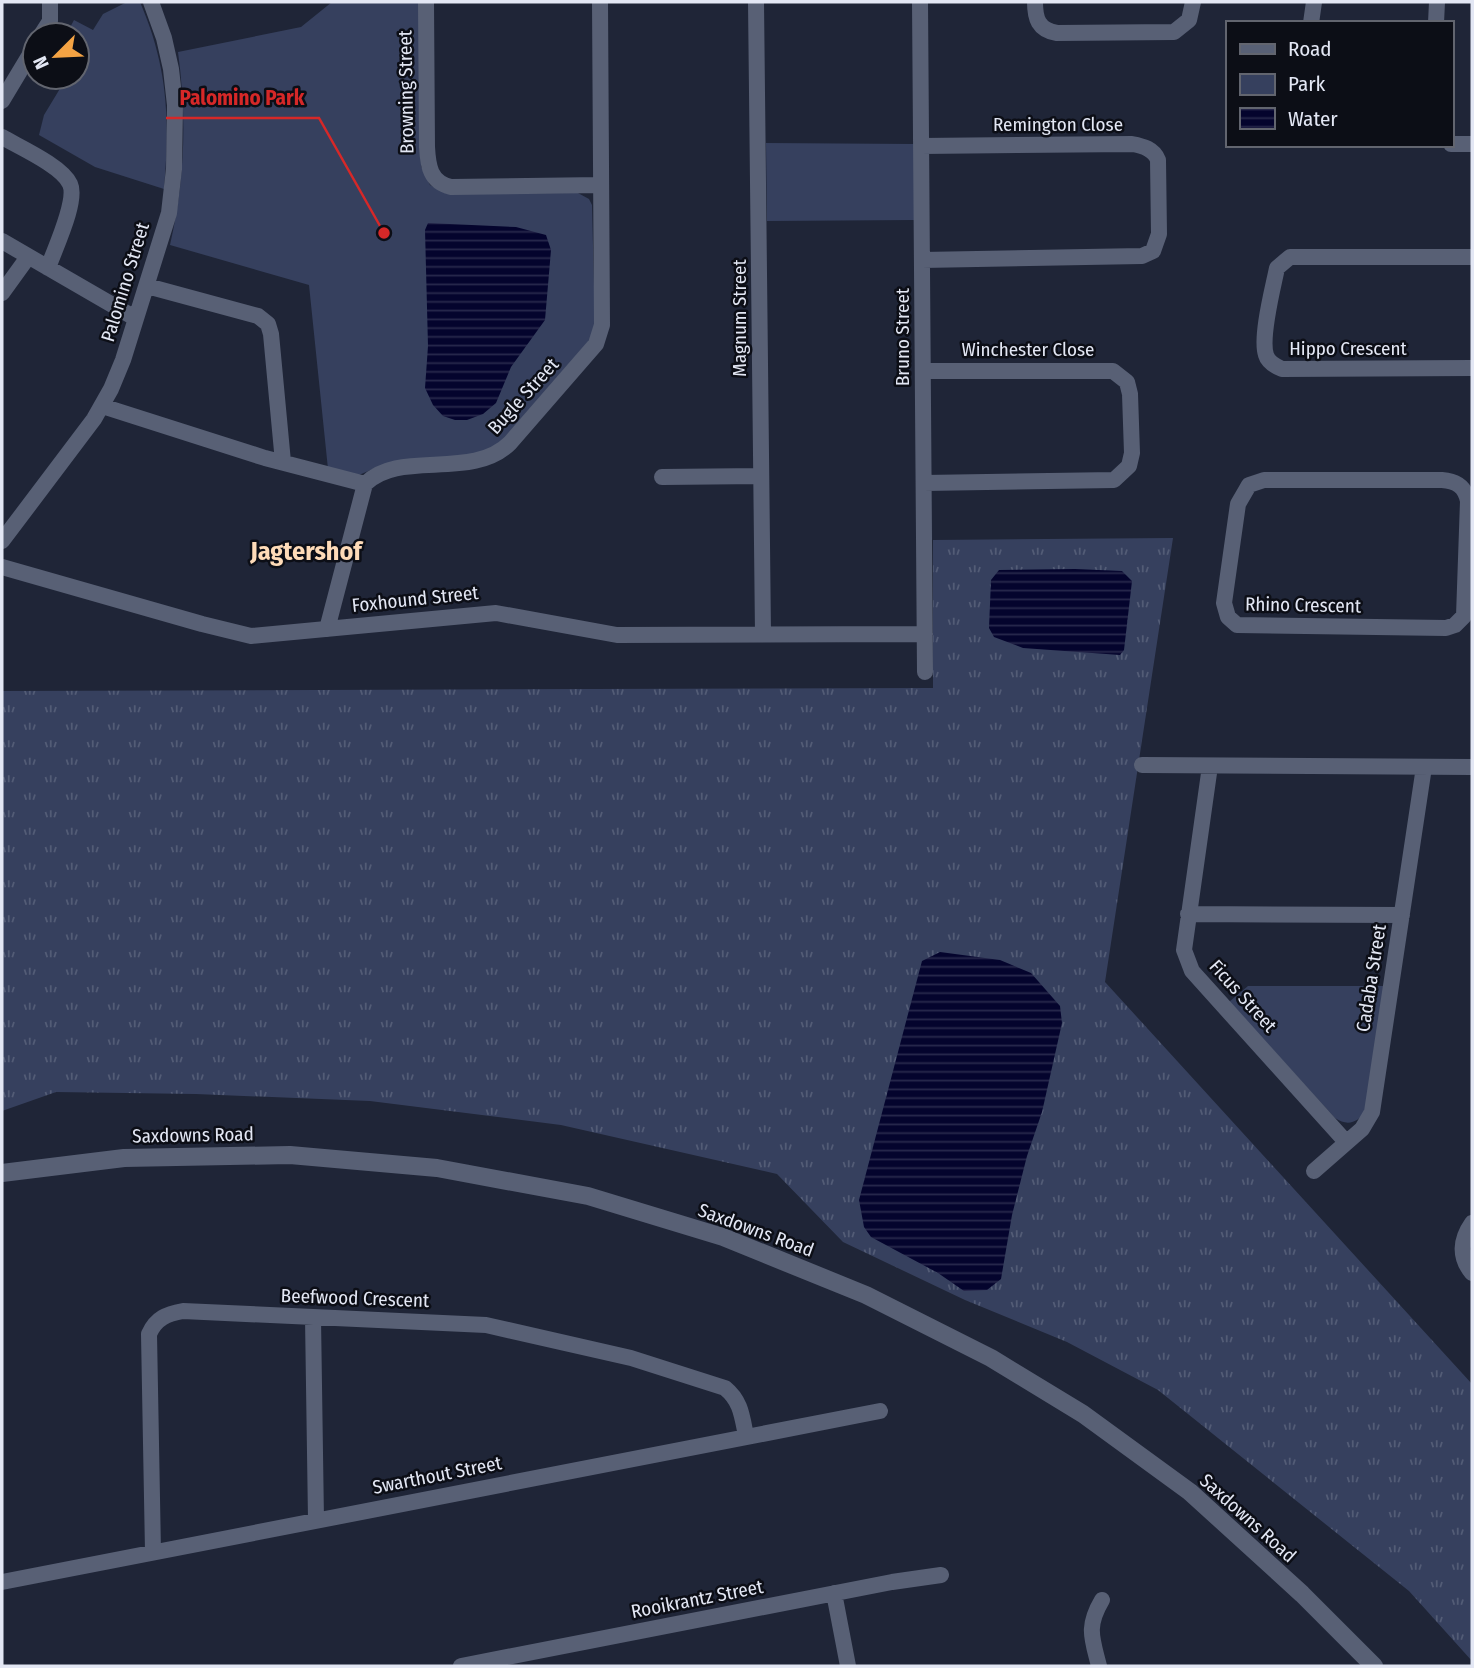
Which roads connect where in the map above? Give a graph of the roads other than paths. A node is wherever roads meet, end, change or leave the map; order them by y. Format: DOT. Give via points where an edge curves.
graph roads {
  1 [pos="50,2"];
  2 [pos="150,2"];
  3 [pos="426,2"];
  4 [pos="600,2"];
  5 [pos="756,2"];
  6 [pos="920,2"];
  7 [pos="1035,2"];
  8 [pos="1193,2"];
  9 [pos="1314,2"];
  10 [pos="1437,2"];
  11 [pos="50,21"];
  12 [pos="1311,21"];
  13 [pos="1436,21"];
  14 [pos="21,69"];
  15 [pos="2,101"];
  16 [pos="2,137"];
  17 [pos="1453,144"];
  18 [pos="1472,144"];
  19 [pos="921,146"];
  20 [pos="601,185"];
  21 [pos="2,241"];
  22 [pos="28,257"];
  23 [pos="1472,257"];
  24 [pos="922,260"];
  25 [pos="48,268"];
  26 [pos="147,286"];
  27 [pos="2,293"];
  28 [pos="135,318"];
  29 [pos="1472,368"];
  30 [pos="923,371"];
  31 [pos="102,407"];
  32 [pos="283,463"];
  33 [pos="761,476"];
  34 [pos="662,477"];
  35 [pos="923,483"];
  36 [pos="365,485"];
  37 [pos="2,541"];
  38 [pos="1470,545"];
  39 [pos="2,567"];
  40 [pos="327,629"];
  41 [pos="763,634"];
  42 [pos="925,634"];
  43 [pos="925,671"];
  44 [pos="1142,765"];
  45 [pos="1210,766"];
  46 [pos="1424,767"];
  47 [pos="1472,767"];
  48 [pos="1188,914"];
  49 [pos="1402,915"];
  50 [pos="1346,1142"];
  51 [pos="1314,1171"];
  52 [pos="2,1173"];
  53 [pos="1472,1223"];
  54 [pos="1472,1273"];
  55 [pos="313,1318"];
  56 [pos="880,1411"];
  57 [pos="747,1436"];
  58 [pos="316,1520"];
  59 [pos="153,1552"];
  60 [pos="941,1575"];
  61 [pos="2,1582"];
  62 [pos="834,1593"];
  63 [pos="1102,1600"];
  64 [pos="461,1666"];
  65 [pos="848,1666"];
  66 [pos="1099,1666"];
  67 [pos="1374,1666"];
  1 -- 11 [label="street"];
  2 -- 26 [label="street, Palomino Street" via="167,48 175,105 169,213"];
  3 -- 20 [label="street, Browning Street" via="427,147 430,171 437,181 451,187"];
  4 -- 20 [label="street, Bugle Street"];
  5 -- 33 [label="street, Magnum Street"];
  6 -- 19 [label="street, Bruno Street"];
  7 -- 8 [label="street" via="1038,22 1046,31 1057,33 1174,32 1189,20"];
  9 -- 12 [label="street"];
  10 -- 13 [label="street"];
  14 -- 15 [label="street"];
  16 -- 25 [label="street" via="56,169 71,184 72,198"];
  17 -- 18 [label="street"];
  19 -- 24 [label="street, Bruno Street"];
  19 -- 24 [label="street, Remington Close" via="1146,147 1158,160 1159,234 1153,251 1142,256"];
  20 -- 36 [label="street, Bugle Street" via="602,325 590,353 496,455 385,471"];
  21 -- 22 [label="street"];
  22 -- 25 [label="street"];
  22 -- 27 [label="street"];
  23 -- 29 [label="street, Hippo Crescent" via="1290,257 1277,268 1264,338 1266,355 1282,369"];
  24 -- 30 [label="street, Bruno Street"];
  25 -- 28 [label="street"];
  26 -- 28 [label="street, Palomino Street"];
  26 -- 32 [label="street" via="264,320 271,334"];
  28 -- 31 [label="street, Palomino Street"];
  30 -- 35 [label="street, Bruno Street"];
  30 -- 35 [label="street, Winchester Close" via="1113,371 1127,382 1130,394 1132,453 1129,466 1114,480"];
  31 -- 32 [label="street"];
  31 -- 37 [label="street, Palomino Street"];
  32 -- 36 [label="street"];
  33 -- 34 [label="street"];
  33 -- 41 [label="street, Magnum Street"];
  35 -- 42 [label="street, Bruno Street"];
  36 -- 40 [label="street"];
  38 -- 38 [label="street, Rhino Crescent" via="1464,616 1451,627 1243,627 1232,622 1226,611 1238,504 1249,485 1264,480 1451,481 1466,494"];
  39 -- 40 [label="street, Foxhound Street" via="238,633"];
  40 -- 41 [label="street, Foxhound Street" via="496,613 617,635"];
  41 -- 42 [label="street, Foxhound Street"];
  42 -- 43 [label="street, Bruno Street"];
  44 -- 45 [label="street"];
  45 -- 46 [label="street"];
  45 -- 48 [label="street, Ficus Street"];
  46 -- 47 [label="street"];
  46 -- 49 [label="street, Cadaba Street"];
  48 -- 49 [label="street"];
  48 -- 50 [label="street, Ficus Street" via="1184,950 1188,965"];
  49 -- 50 [label="street, Cadaba Street" via="1372,1112 1362,1129"];
  50 -- 51 [label="street, Cadaba Street"];
  52 -- 67 [label="street, Saxdowns Road" via="124,1158 290,1154 437,1168 574,1194 723,1237 866,1294 991,1358 1083,1413 1190,1492"];
  53 -- 54 [label="street" via="1462,1245 1464,1262"];
  55 -- 57 [label="street, Beefwood Crescent" via="486,1325 631,1358 725,1388 740,1407"];
  55 -- 58 [label="street"];
  55 -- 59 [label="street, Beefwood Crescent" via="183,1311 152,1325"];
  56 -- 57 [label="street, Swarthout Street"];
  57 -- 58 [label="street, Swarthout Street"];
  58 -- 59 [label="street, Swarthout Street"];
  59 -- 61 [label="street, Swarthout Street"];
  60 -- 62 [label="street, Rooikrantz Street"];
  62 -- 64 [label="street, Rooikrantz Street"];
  62 -- 65 [label="street"];
  63 -- 66 [label="street" via="1092,1627"];
}
